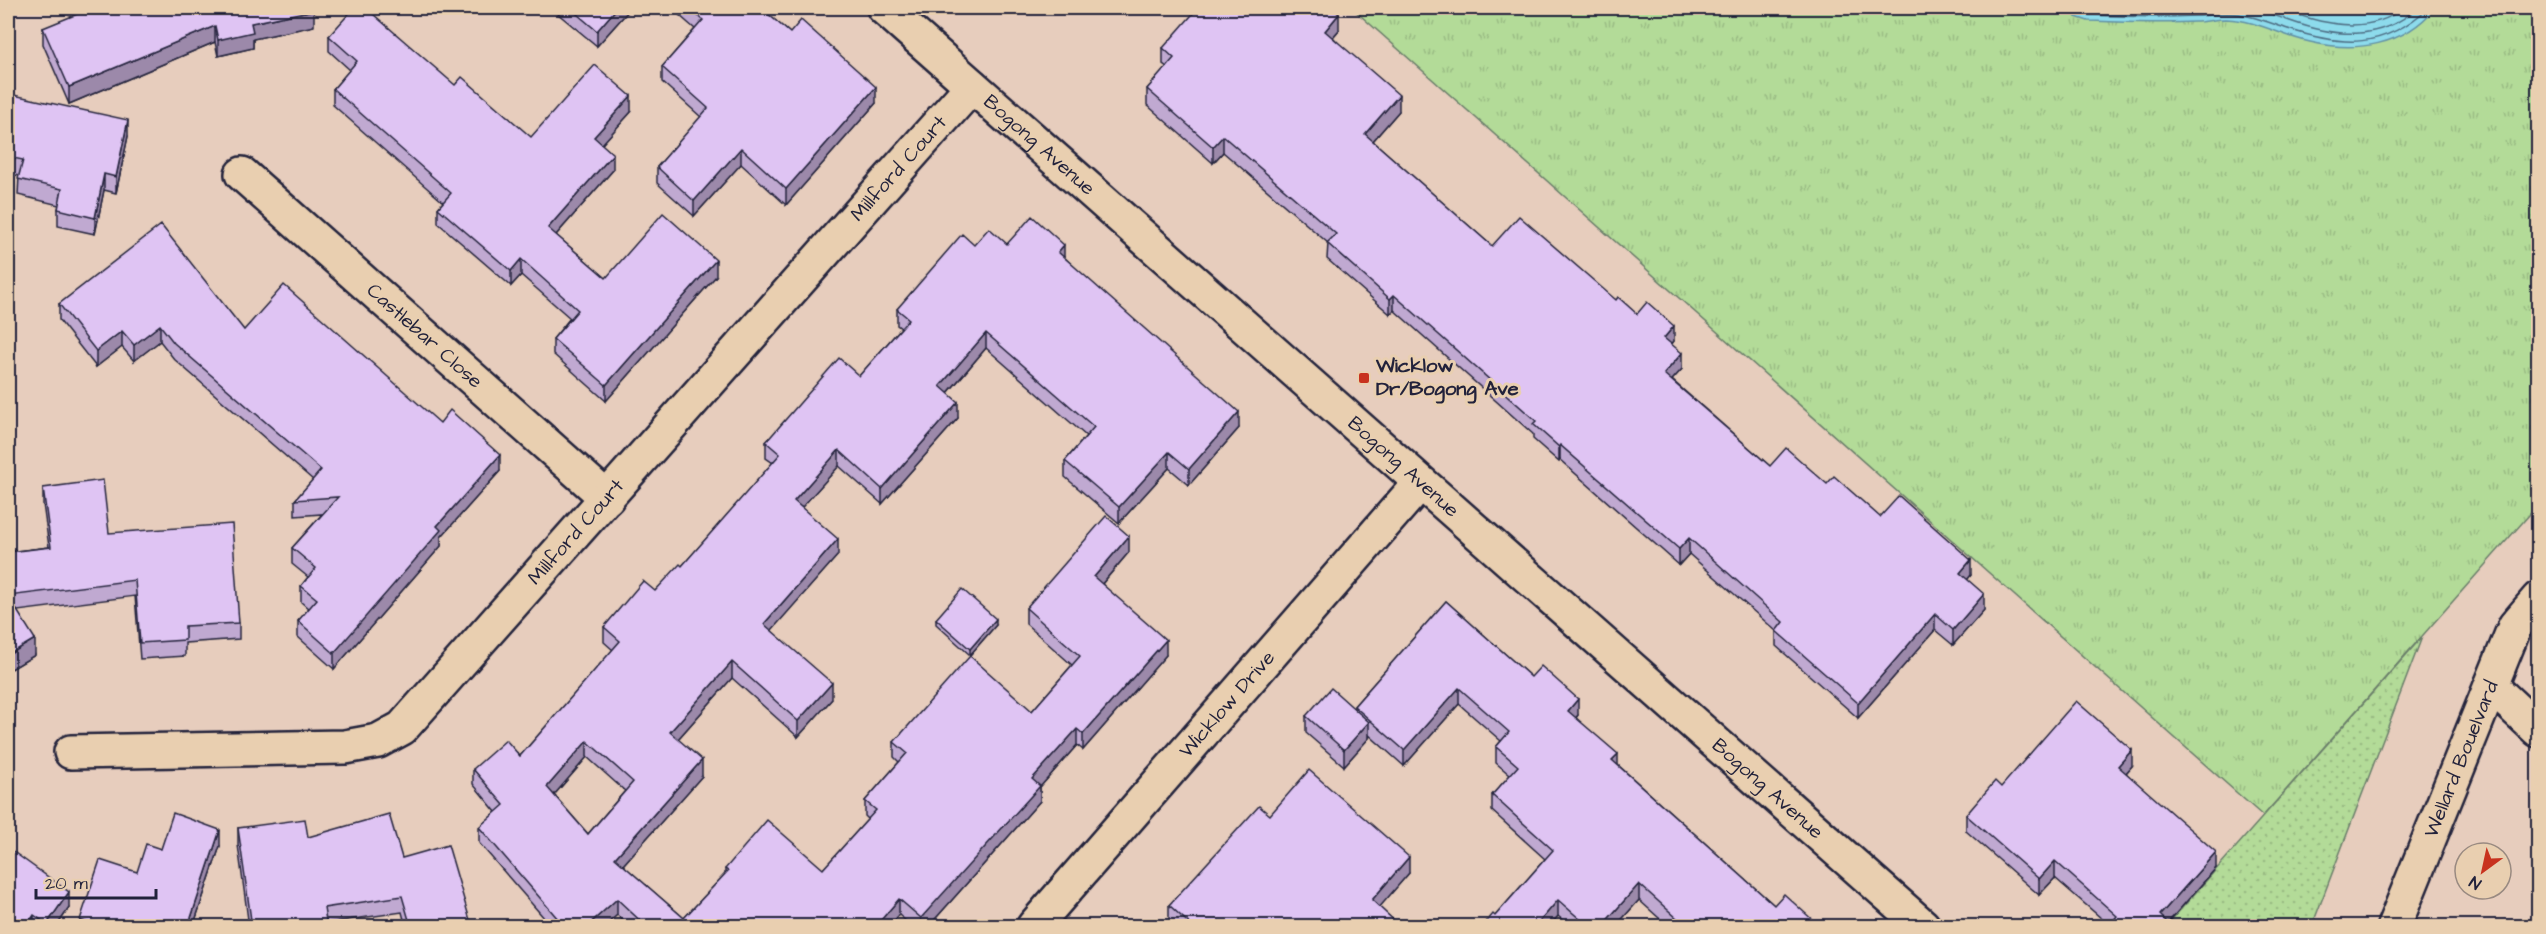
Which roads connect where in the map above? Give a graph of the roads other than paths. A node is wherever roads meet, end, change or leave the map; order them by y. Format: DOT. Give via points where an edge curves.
graph roads {
  1 [pos="884,8"];
  2 [pos="972,86"];
  3 [pos="242,174"];
  4 [pos="1420,483"];
  5 [pos="607,498"];
  6 [pos="2538,599"];
  7 [pos="2491,686"];
  8 [pos="2538,730"];
  9 [pos="71,752"];
  10 [pos="1047,922"];
  11 [pos="1923,927"];
  12 [pos="2394,927"];
  1 -- 2 [label="street, Bogong Avenue"];
  2 -- 4 [label="street, Bogong Avenue"];
  2 -- 5 [label="street, Millford Court"];
  3 -- 5 [label="street, Castlebar Close"];
  4 -- 10 [label="street, Wicklow Drive"];
  4 -- 11 [label="street, Bogong Avenue"];
  5 -- 9 [label="street, Millford Court" via="413,717 378,741 345,747"];
  6 -- 7 [label="street, Wellard Bouelvard" via="2515,626"];
  7 -- 8 [label="street"];
  7 -- 12 [label="street, Wellard Bouelvard"];
}
